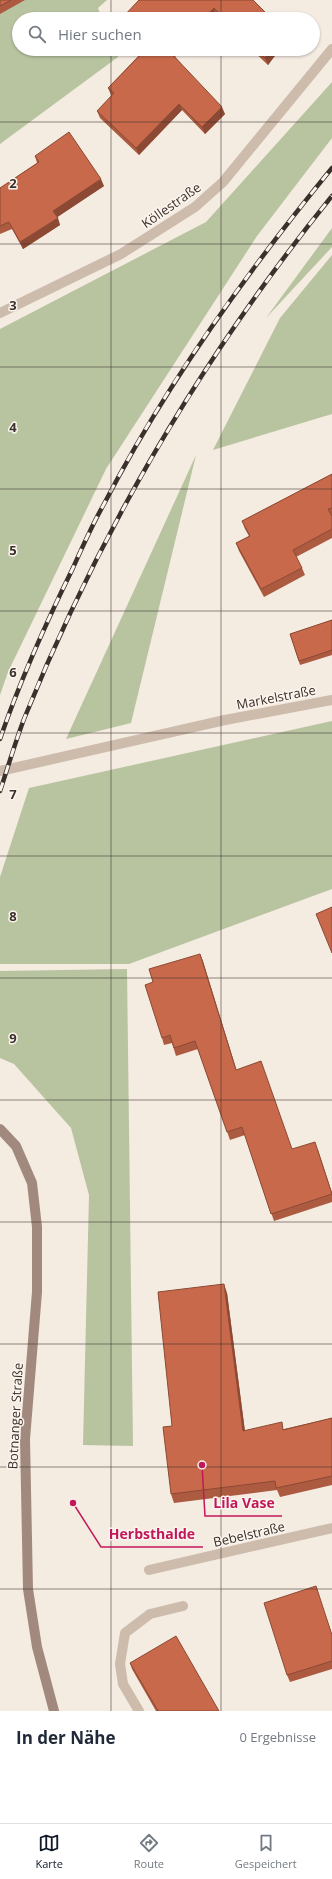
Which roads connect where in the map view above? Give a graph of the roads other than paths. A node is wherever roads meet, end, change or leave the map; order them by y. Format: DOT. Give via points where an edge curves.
graph roads {
  1 [pos="332,49"];
  2 [pos="0,313"];
  3 [pos="332,700"];
  4 [pos="0,771"];
  5 [pos="0,1129"];
  6 [pos="332,1528"];
  7 [pos="149,1570"];
  8 [pos="183,1606"];
  9 [pos="54,1711"];
  10 [pos="139,1711"];
  1 -- 2 [label="street, Köllestraße" via="223,182 195,207 121,254"];
  3 -- 4 [label="street, Markelstraße" via="225,720"];
  5 -- 9 [label="main road, Botnanger Straße" via="16,1146 32,1183 37,1227 36,1292 25,1439 28,1589 37,1647"];
  6 -- 7 [label="street, Bebelstraße"];
  8 -- 10 [label="street" via="150,1614 125,1633 120,1664 123,1684"];
}
